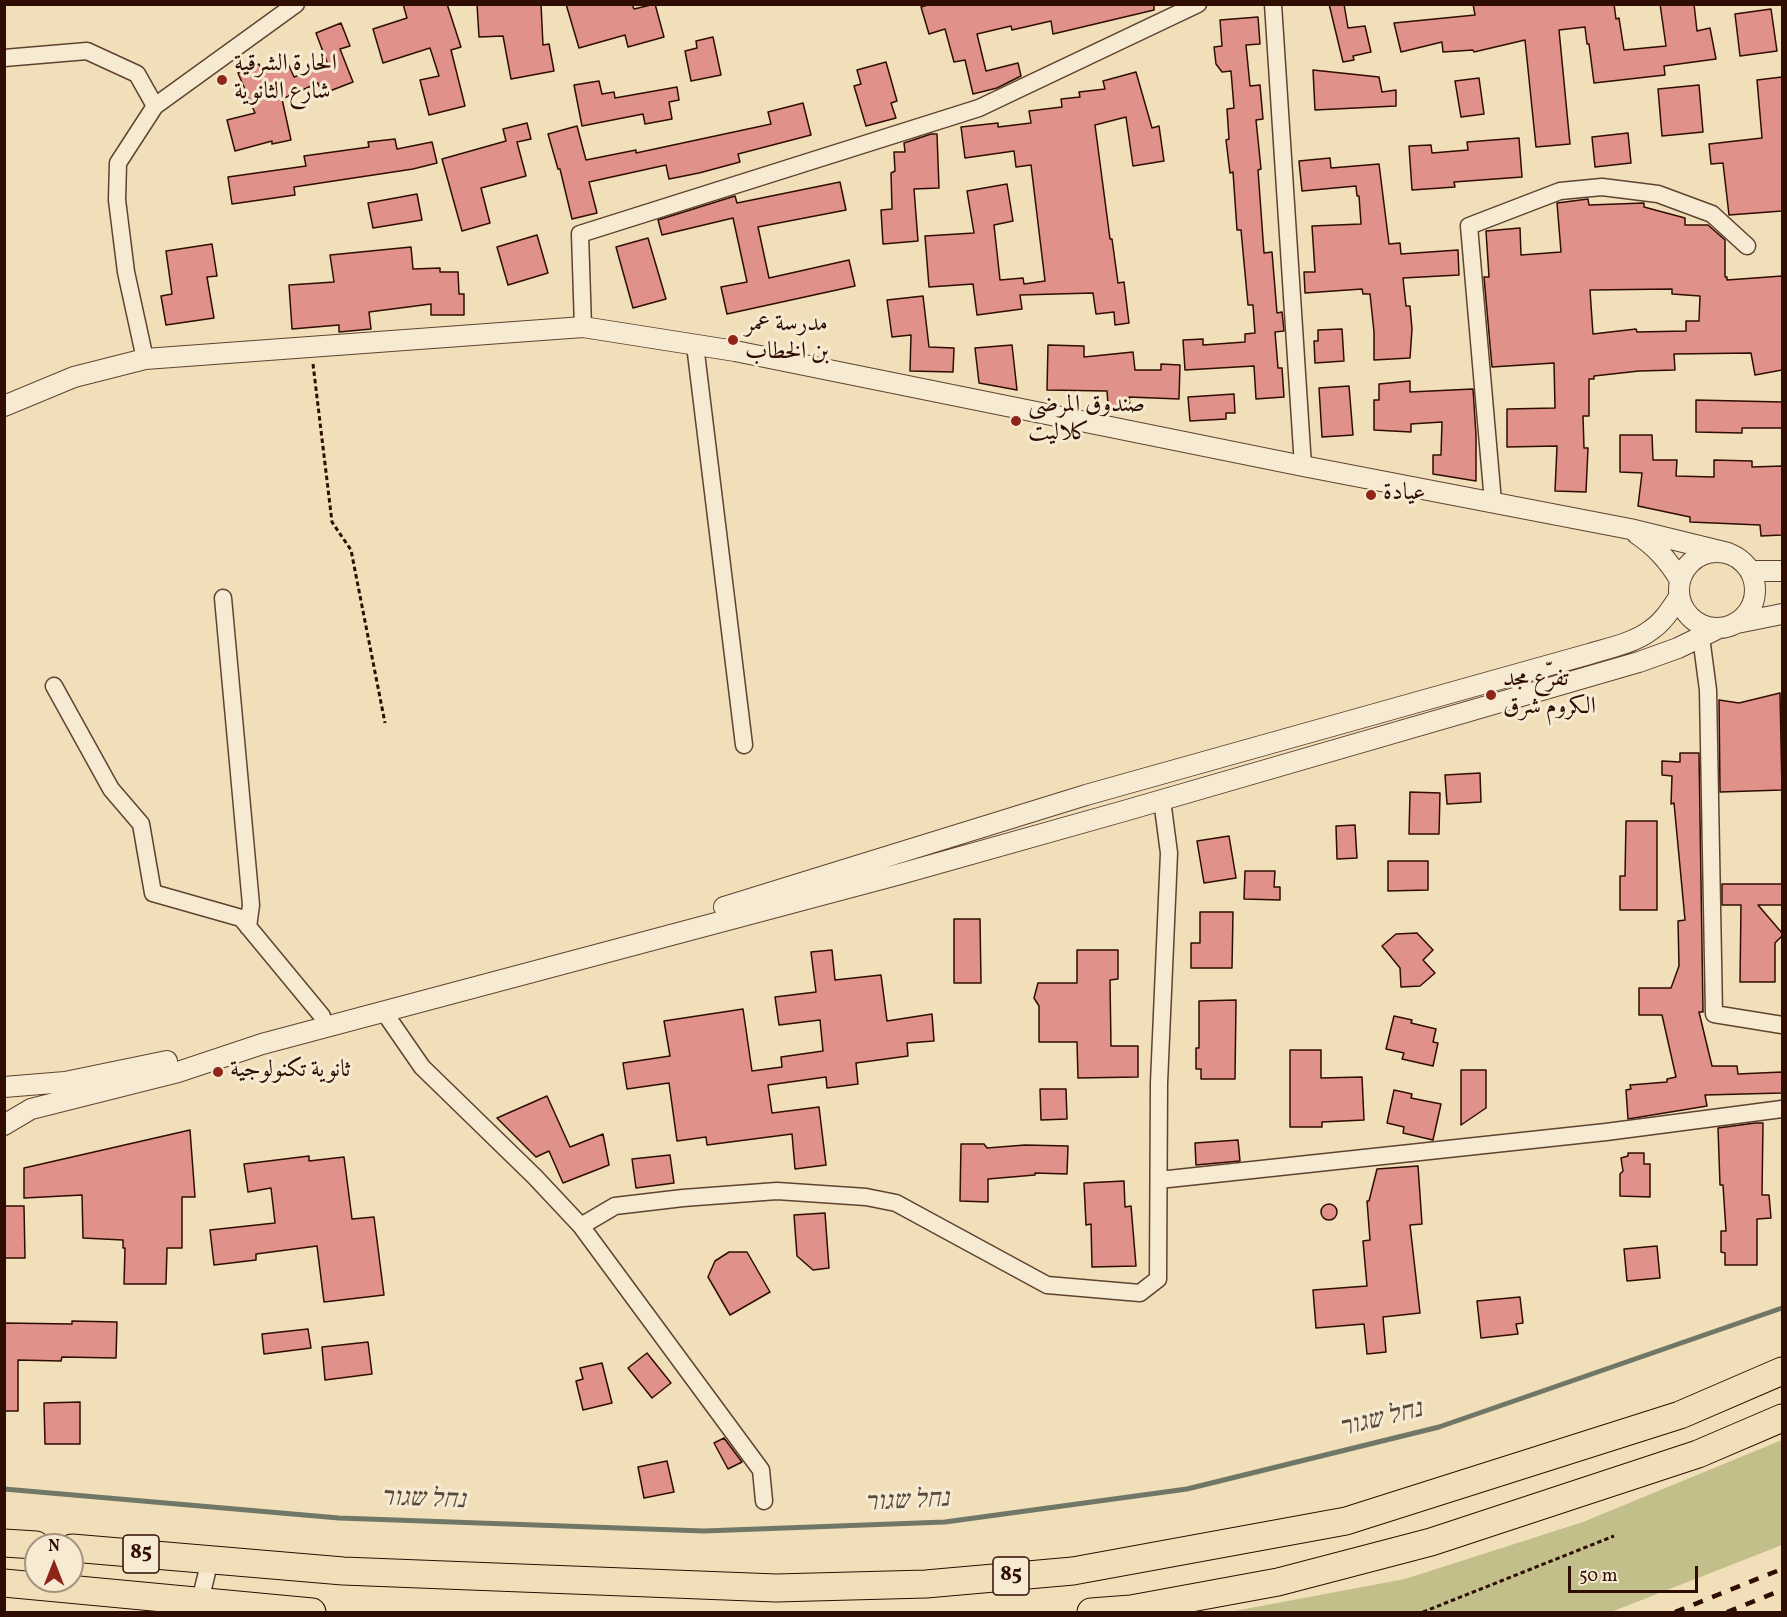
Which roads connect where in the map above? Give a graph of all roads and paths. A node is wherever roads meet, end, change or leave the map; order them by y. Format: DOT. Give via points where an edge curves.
graph roads {
  1 [pos="296,4"];
  2 [pos="1198,4"];
  3 [pos="1273,4"];
  4 [pos="4,58"];
  5 [pos="155,106"];
  6 [pos="1747,246"];
  7 [pos="583,327"];
  8 [pos="695,345"];
  9 [pos="311,347"];
  10 [pos="145,359"];
  11 [pos="4,406"];
  12 [pos="1304,466"];
  13 [pos="1493,502"];
  14 [pos="1630,529"];
  15 [pos="1728,553"];
  16 [pos="1750,571"];
  17 [pos="1782,571"];
  18 [pos="1680,588"];
  19 [pos="223,598"];
  20 [pos="1782,614"];
  21 [pos="1728,625"];
  22 [pos="1701,637"];
  23 [pos="54,686"];
  24 [pos="385,723"];
  25 [pos="744,745"];
  26 [pos="1162,800"];
  27 [pos="248,927"];
  28 [pos="384,1012"];
  29 [pos="322,1016"];
  30 [pos="1782,1025"];
  31 [pos="4,1087"];
  32 [pos="1782,1109"];
  33 [pos="4,1125"];
  34 [pos="1159,1180"];
  35 [pos="581,1226"];
  36 [pos="1782,1371"];
  37 [pos="1782,1418"];
  38 [pos="764,1501"];
  39 [pos="1614,1536"];
  40 [pos="4,1543"];
  41 [pos="24,1544"];
  42 [pos="84,1549"];
  43 [pos="210,1560"];
  44 [pos="4,1583"];
  45 [pos="136,1597"];
  46 [pos="206,1608"];
  47 [pos="261,1611"];
  48 [pos="171,1612"];
  49 [pos="312,1612"];
  50 [pos="1091,1612"];
  51 [pos="1423,1612"];
  1 -- 5 [label="street"];
  2 -- 7 [label="street" via="980,108 580,234"];
  3 -- 12 [label="street"];
  4 -- 5 [label="street" via="87,51 137,74"];
  5 -- 10 [label="street" via="118,163 117,200 126,272"];
  6 -- 13 [label="street" via="1712,214 1658,194 1602,187 1560,191 1469,226"];
  7 -- 8 [label="street"];
  7 -- 9 [label="street"];
  8 -- 12 [label="street"];
  8 -- 25 [label="street"];
  9 -- 10 [label="street"];
  9 -- 24 [label="path" via="332,522 351,550"];
  10 -- 11 [label="street" via="74,377"];
  12 -- 13 [label="street"];
  13 -- 14 [label="street"];
  14 -- 15 [label="street"];
  14 -- 18 [label="street" via="1669,561"];
  15 -- 16 [label="street"];
  15 -- 18 [label="street" via="1702,554 1691,561 1683,572"];
  16 -- 17 [label="street"];
  16 -- 21 [label="street" via="1755,593 1752,605 1746,615"];
  18 -- 21 [label="street" via="1684,609 1691,619 1701,625"];
  18 -- 29 [label="street" via="1663,619 1652,630 1589,654 1098,792 515,967"];
  19 -- 27 [label="street" via="251,906"];
  20 -- 21 [label="street"];
  21 -- 22 [label="street"];
  22 -- 26 [label="street" via="1627,665"];
  22 -- 30 [label="street" via="1708,690 1714,1014"];
  23 -- 27 [label="street" via="111,789 141,824 153,893 241,918"];
  26 -- 28 [label="street"];
  26 -- 34 [label="street" via="1169,853"];
  27 -- 29 [label="street"];
  28 -- 33 [label="street" via="262,1044 178,1072 31,1109"];
  28 -- 35 [label="street" via="422,1067"];
  29 -- 31 [label="street" via="172,1060 65,1082"];
  32 -- 34 [label="street"];
  34 -- 35 [label="street" via="1158,1279 1140,1293 1047,1285 896,1203 866,1197 777,1191 683,1198 615,1206"];
  35 -- 38 [label="street" via="761,1470"];
  36 -- 43 [label="highway, 85" via="1680,1415 1346,1521 1073,1570 926,1584 776,1588 354,1572"];
  37 -- 50 [label="highway" via="1698,1455 1431,1542 1278,1582 1131,1609"];
  39 -- 51 [label="path"];
  40 -- 41 [label="highway"];
  42 -- 43 [label="highway, 85"];
  43 -- 46 [label="street"];
  44 -- 45 [label="highway, 85"];
  45 -- 46 [label="highway, 85"];
  45 -- 48 [label="highway"];
  46 -- 47 [label="highway, 85"];
  47 -- 49 [label="highway, 85"];
}
